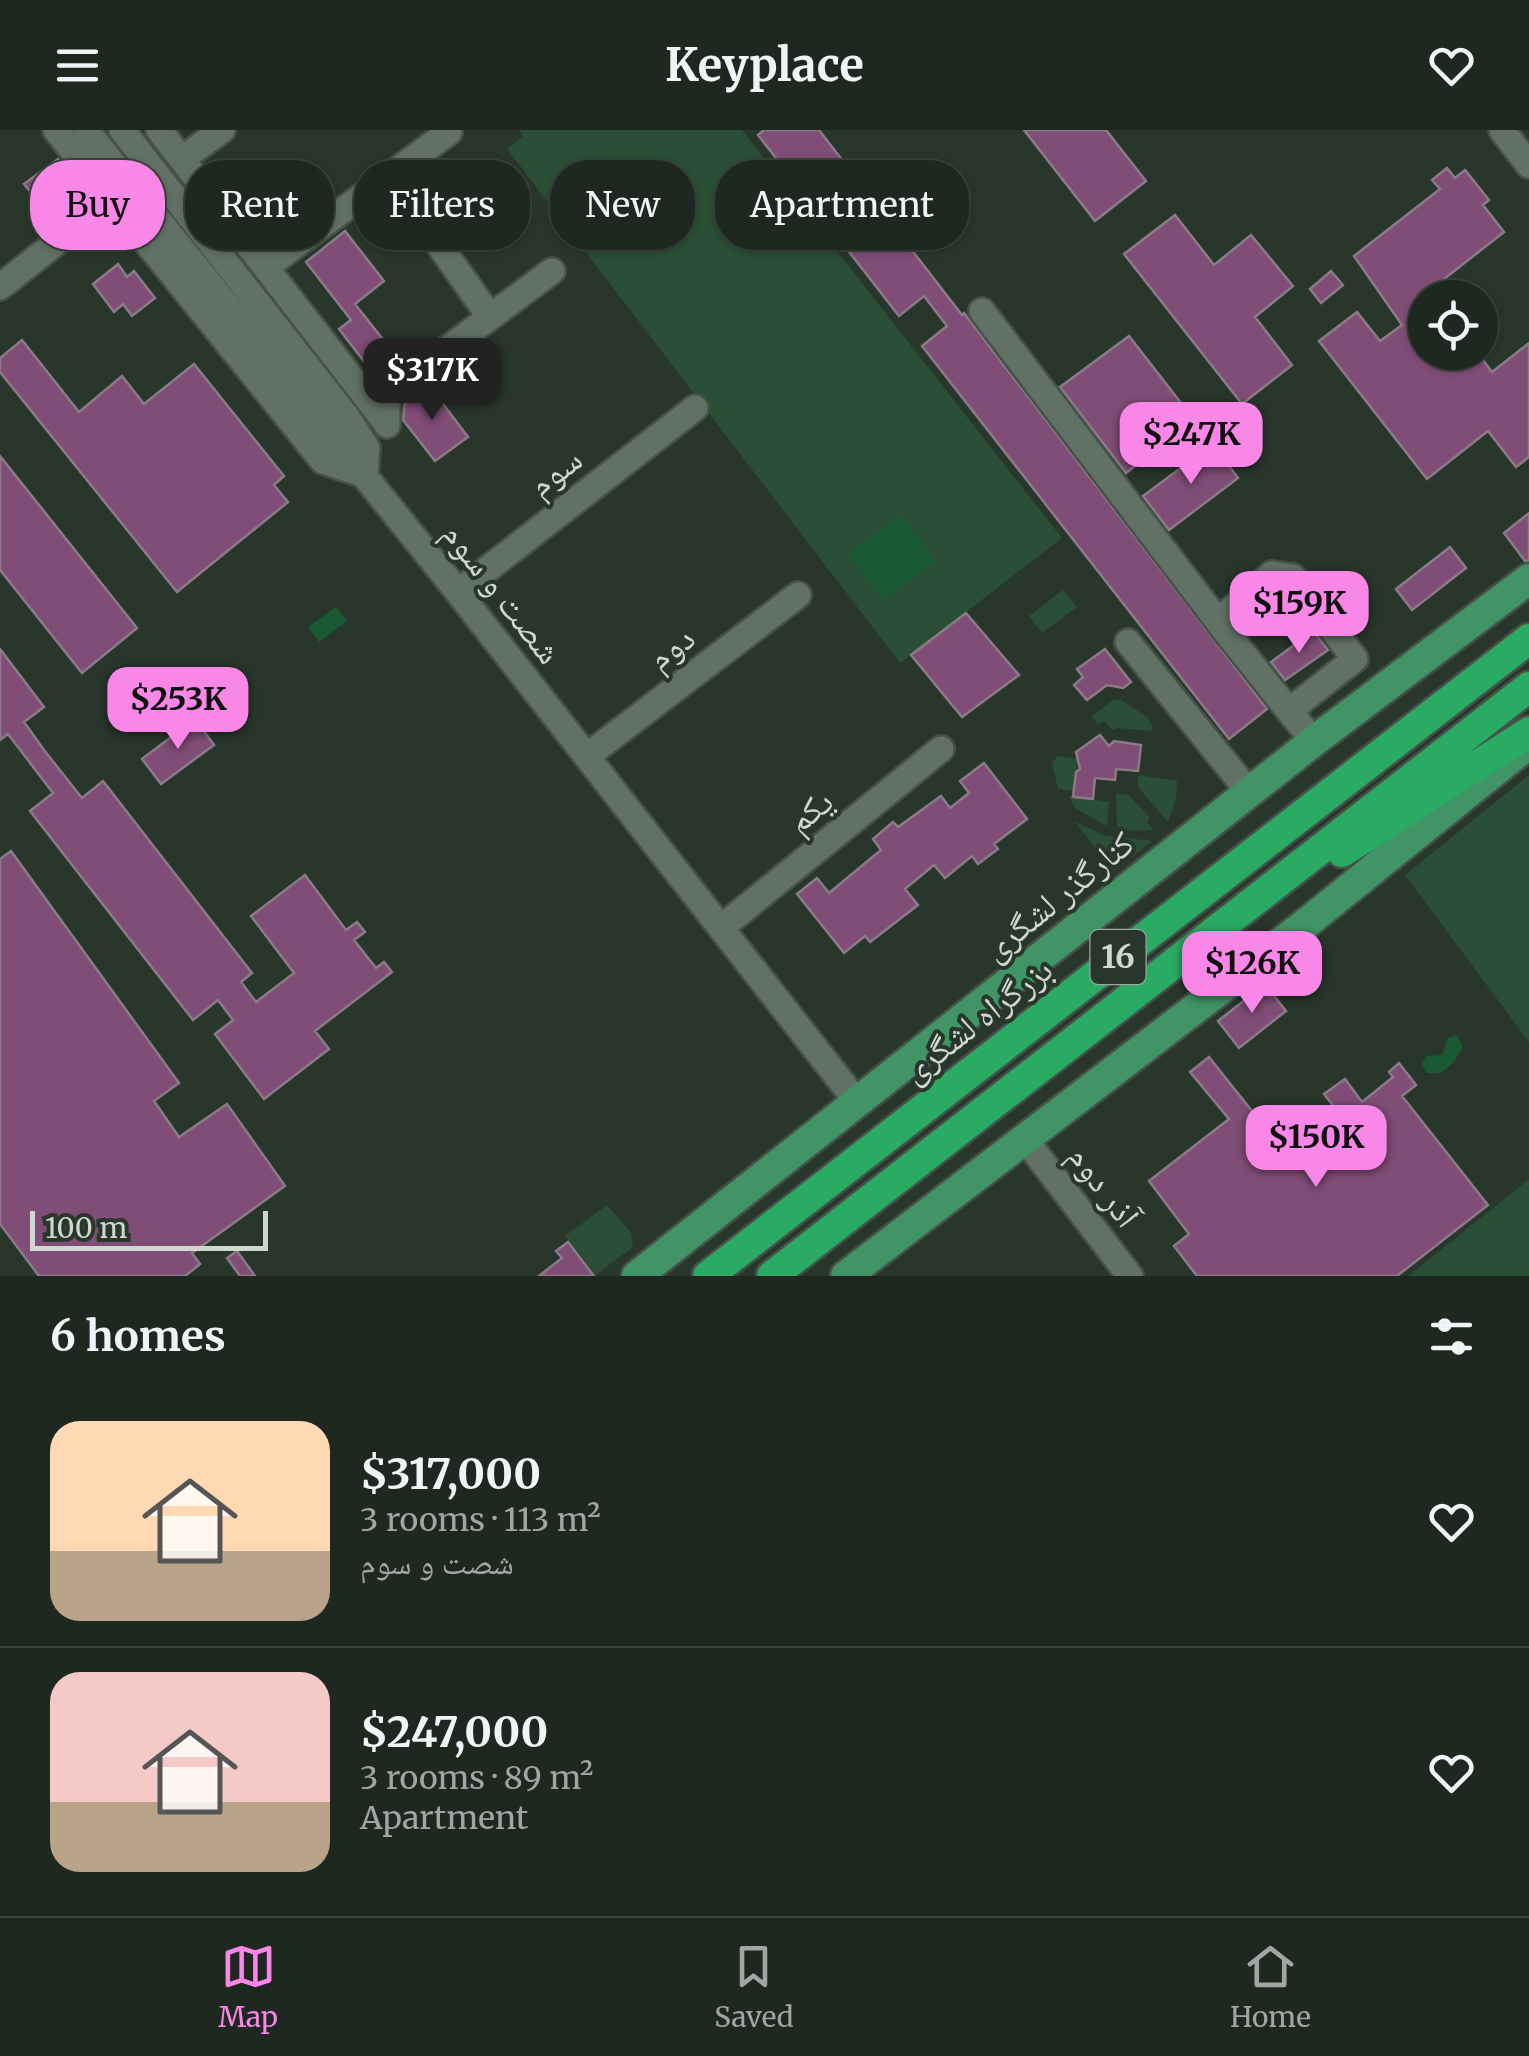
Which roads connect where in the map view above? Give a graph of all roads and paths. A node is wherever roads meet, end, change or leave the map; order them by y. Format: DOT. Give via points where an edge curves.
graph roads {
  1 [pos="56,130"];
  2 [pos="86,130"];
  3 [pos="122,130"];
  4 [pos="159,130"];
  5 [pos="222,130"];
  6 [pos="1502,130"];
  7 [pos="448,132"];
  8 [pos="182,159"];
  9 [pos="79,160"];
  10 [pos="1529,165"];
  11 [pos="47,250"];
  12 [pos="151,250"];
  13 [pos="443,250"];
  14 [pos="266,267"];
  15 [pos="552,271"];
  16 [pos="0,287"];
  17 [pos="982,310"];
  18 [pos="490,317"];
  19 [pos="695,408"];
  20 [pos="387,424"];
  21 [pos="365,476"];
  22 [pos="1529,579"];
  23 [pos="458,592"];
  24 [pos="798,595"];
  25 [pos="1226,632"];
  26 [pos="1529,639"];
  27 [pos="1128,642"];
  28 [pos="1529,687"];
  29 [pos="1289,711"];
  30 [pos="1529,732"];
  31 [pos="1314,741"];
  32 [pos="1529,744"];
  33 [pos="941,749"];
  34 [pos="587,756"];
  35 [pos="1249,792"];
  36 [pos="1240,911"];
  37 [pos="722,927"];
  38 [pos="858,1103"];
  39 [pos="1024,1138"];
  40 [pos="637,1276"];
  41 [pos="708,1276"];
  42 [pos="772,1276"];
  43 [pos="846,1276"];
  44 [pos="1130,1276"];
  1 -- 9 [label="street"];
  2 -- 21 [label="street, شصت و سوم"];
  3 -- 21 [label="street" via="347,418 368,448"];
  4 -- 8 [label="street"];
  5 -- 8 [label="street"];
  6 -- 10 [label="street"];
  7 -- 14 [label="street"];
  8 -- 14 [label="street"];
  11 -- 16 [label="street"];
  12 -- 21 [label="street" via="323,461"];
  13 -- 18 [label="street"];
  14 -- 20 [label="street"];
  15 -- 18 [label="street"];
  17 -- 25 [label="street"];
  18 -- 20 [label="street" via="387,394"];
  19 -- 23 [label="street, سوم"];
  20 -- 21 [label="street"];
  21 -- 23 [label="street, شصت و سوم"];
  22 -- 31 [label="main road, کنارگذر لشگری"];
  23 -- 34 [label="street, شصت و سوم"];
  24 -- 34 [label="street, دوم"];
  25 -- 29 [label="street"];
  25 -- 29 [label="street" via="1226,614 1272,574 1293,577 1355,659"];
  26 -- 41 [label="highway, بزرگراه لشگری / 16"];
  27 -- 35 [label="street"];
  28 -- 36 [label="highway, 16"];
  29 -- 31 [label="street"];
  30 -- 36 [label="highway"];
  31 -- 35 [label="main road, کنارگذر لشگری"];
  32 -- 39 [label="main road" via="1300,930"];
  33 -- 37 [label="street, یکم"];
  34 -- 37 [label="street, شصت و سوم"];
  35 -- 38 [label="main road, کنارگذر لشگری"];
  36 -- 42 [label="highway, 16"];
  37 -- 38 [label="street, شصت و سوم"];
  38 -- 40 [label="main road, کنارگذر لشگری"];
  39 -- 43 [label="main road"];
  39 -- 44 [label="street, آذر دوم"];
}
